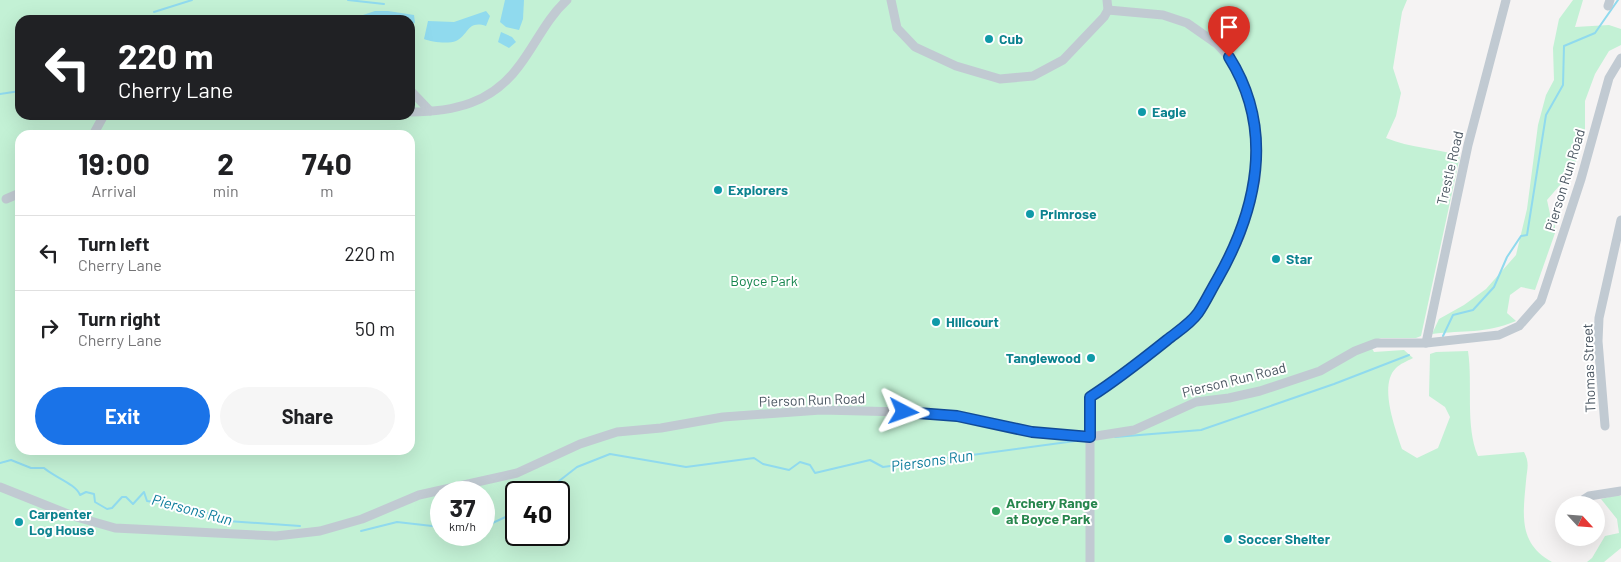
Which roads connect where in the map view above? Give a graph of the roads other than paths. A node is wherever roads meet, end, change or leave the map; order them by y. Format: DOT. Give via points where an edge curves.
graph roads {
  1 [pos="567,0"];
  2 [pos="891,0"];
  3 [pos="1107,0"];
  4 [pos="1506,0"];
  5 [pos="1108,10"];
  6 [pos="1621,58"];
  7 [pos="415,95"];
  8 [pos="430,111"];
  9 [pos="415,112"];
  10 [pos="15,195"];
  11 [pos="6,199"];
  12 [pos="1621,220"];
  13 [pos="1426,343"];
  14 [pos="1605,426"];
  15 [pos="1090,437"];
  16 [pos="0,487"];
  17 [pos="1621,491"];
  18 [pos="1589,496"];
  19 [pos="1090,562"];
  1 -- 8 [label="street" via="542,28 518,67 493,92 470,105"];
  2 -- 5 [label="street" via="896,28 915,47 956,66 1000,79 1033,76 1063,60"];
  3 -- 5 [label="street"];
  4 -- 13 [label="street, Trestle Road" via="1468,145"];
  5 -- 15 [label="street" via="1163,15 1187,23 1217,44 1229,57 1245,86 1254,119 1256,180 1240,237 1198,313 1090,397"];
  6 -- 13 [label="street, Pierson Run Road" via="1609,78 1581,179 1546,288 1536,309 1519,326 1499,335"];
  7 -- 8 [label="street"];
  8 -- 9 [label="street"];
  10 -- 11 [label="street"];
  12 -- 14 [label="street, Thomas Street" via="1598,341"];
  13 -- 15 [label="street, Pierson Run Road" via="1371,345 1312,374 1260,391 1196,402 1134,430"];
  15 -- 16 [label="street, Pierson Run Road" via="1032,432 957,416 904,412 821,410 723,417 617,432 580,444 518,473 419,495 362,519 320,531 276,536 116,528 73,516"];
  15 -- 19 [label="street"];
  17 -- 18 [label="street"];
}
